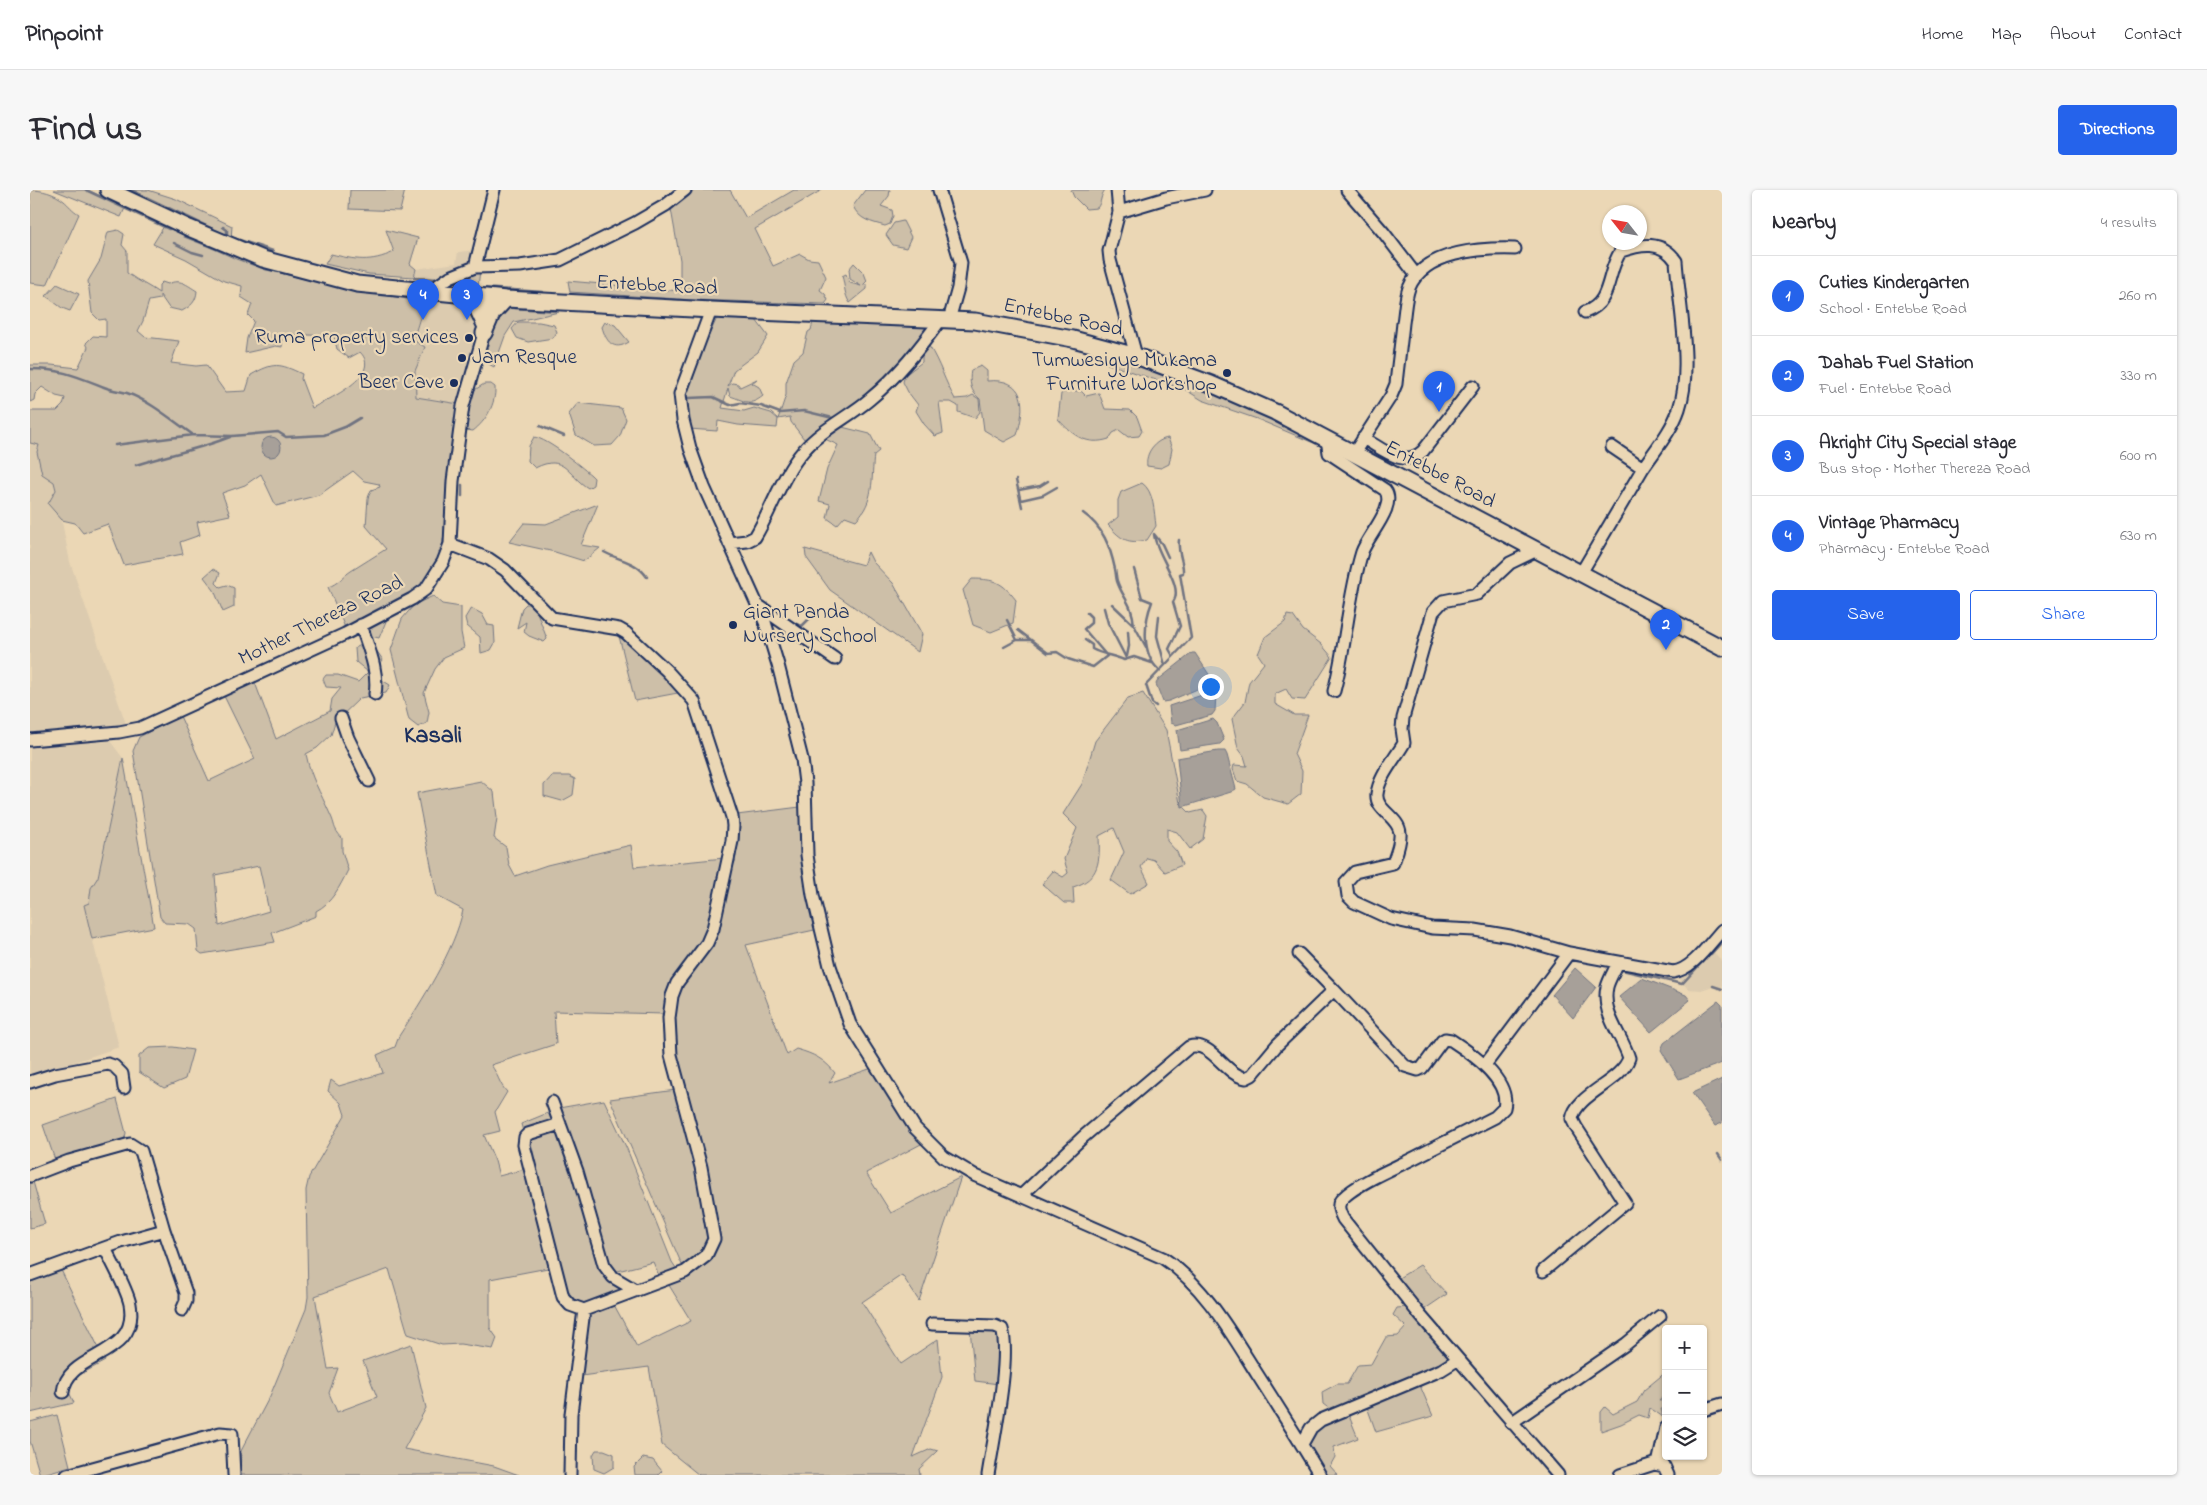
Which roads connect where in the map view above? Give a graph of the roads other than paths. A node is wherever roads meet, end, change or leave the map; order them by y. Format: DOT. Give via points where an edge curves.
graph roads {
  1 [pos="108,190"];
  2 [pos="494,190"];
  3 [pos="685,190"];
  4 [pos="940,190"];
  5 [pos="1117,190"];
  6 [pos="1205,190"];
  7 [pos="1347,190"];
  8 [pos="1119,212"];
  9 [pos="1515,249"];
  10 [pos="475,267"];
  11 [pos="1416,275"];
  12 [pos="428,292"];
  13 [pos="462,294"];
  14 [pos="486,297"];
  15 [pos="506,299"];
  16 [pos="711,310"];
  17 [pos="1585,312"];
  18 [pos="945,319"];
  19 [pos="484,329"];
  20 [pos="1136,356"];
  21 [pos="1473,386"];
  22 [pos="1363,438"];
  23 [pos="1327,439"];
  24 [pos="1612,447"];
  25 [pos="1354,453"];
  26 [pos="1643,468"];
  27 [pos="729,543"];
  28 [pos="450,544"];
  29 [pos="1537,550"];
  30 [pos="1581,573"];
  31 [pos="758,605"];
  32 [pos="362,625"];
  33 [pos="1722,648"];
  34 [pos="835,659"];
  35 [pos="1334,691"];
  36 [pos="375,694"];
  37 [pos="341,718"];
  38 [pos="30,740"];
  39 [pos="369,781"];
  40 [pos="1722,930"];
  41 [pos="1569,952"];
  42 [pos="1300,954"];
  43 [pos="1618,962"];
  44 [pos="1334,990"];
  45 [pos="1485,1065"];
  46 [pos="30,1082"];
  47 [pos="124,1088"];
  48 [pos="552,1102"];
  49 [pos="560,1124"];
  50 [pos="30,1176"];
  51 [pos="1022,1195"];
  52 [pos="164,1230"];
  53 [pos="105,1248"];
  54 [pos="1543,1271"];
  55 [pos="30,1275"];
  56 [pos="635,1290"];
  57 [pos="182,1310"];
  58 [pos="584,1310"];
  59 [pos="1660,1316"];
  60 [pos="932,1324"];
  61 [pos="1457,1360"];
  62 [pos="63,1392"];
  63 [pos="1722,1404"];
  64 [pos="1707,1409"];
  65 [pos="1511,1423"];
  66 [pos="1302,1444"];
  67 [pos="1662,1446"];
  68 [pos="1658,1464"];
  69 [pos="67,1475"];
  70 [pos="234,1475"];
  71 [pos="570,1475"];
  72 [pos="988,1475"];
  73 [pos="1320,1475"];
  74 [pos="1558,1475"];
  75 [pos="1620,1475"];
  76 [pos="1668,1475"];
  1 -- 12 [label="main road" via="263,259 357,284"];
  2 -- 10 [label="street"];
  3 -- 10 [label="street" via="635,223 560,260 520,266"];
  4 -- 18 [label="street" via="961,263 958,288"];
  5 -- 8 [label="street"];
  6 -- 8 [label="street"];
  7 -- 11 [label="street"];
  8 -- 20 [label="street" via="1109,251 1110,260"];
  9 -- 11 [label="street" via="1494,249 1442,258"];
  10 -- 12 [label="street" via="450,277"];
  11 -- 22 [label="street" via="1406,297 1396,384"];
  12 -- 13 [label="main road"];
  13 -- 14 [label="main road, Entebbe Road"];
  13 -- 19 [label="main road" via="476,306"];
  14 -- 15 [label="main road, Entebbe Road"];
  14 -- 19 [label="street, Mother Thereza Road"];
  15 -- 16 [label="main road, Entebbe Road"];
  15 -- 19 [label="main road"];
  16 -- 18 [label="main road, Entebbe Road"];
  16 -- 27 [label="street" via="680,394 690,448"];
  17 -- 26 [label="street" via="1603,300 1621,252 1652,244 1667,251 1676,261 1684,387 1674,421"];
  18 -- 20 [label="main road, Entebbe Road" via="1035,331"];
  18 -- 27 [label="street" via="885,386 804,450 755,537"];
  19 -- 28 [label="street, Mother Thereza Road" via="463,406 453,481"];
  20 -- 23 [label="main road, Entebbe Road" via="1211,384"];
  21 -- 22 [label="street" via="1416,457 1402,459"];
  22 -- 25 [label="street"];
  23 -- 25 [label="main road, Entebbe Road"];
  23 -- 35 [label="street" via="1329,454 1386,490 1389,499 1359,562"];
  24 -- 26 [label="street"];
  25 -- 29 [label="main road, Entebbe Road"];
  26 -- 30 [label="street"];
  27 -- 31 [label="street"];
  28 -- 32 [label="street, Mother Thereza Road" via="426,589"];
  28 -- 56 [label="street" via="489,559 505,570 552,618 619,629 668,671 694,701 732,817 732,841 713,930 701,953 677,983 669,1018 671,1055 701,1167 714,1239 698,1264"];
  29 -- 30 [label="main road, Entebbe Road"];
  29 -- 41 [label="street" via="1505,567 1477,594 1443,601 1433,612 1403,718 1404,742 1377,795 1380,805 1399,828 1400,841 1393,863 1355,872 1346,882 1348,896 1354,902 1391,919 1432,928 1510,936"];
  30 -- 33 [label="main road, Entebbe Road"];
  31 -- 34 [label="street"];
  31 -- 51 [label="street" via="778,665 802,760 810,876 826,951 846,1016 915,1128 929,1144 963,1169"];
  32 -- 36 [label="street" via="374,666"];
  32 -- 38 [label="street, Mother Thereza Road" via="140,728"];
  37 -- 39 [label="street"];
  40 -- 43 [label="street" via="1679,972"];
  41 -- 43 [label="street"];
  41 -- 45 [label="street"];
  42 -- 44 [label="street"];
  43 -- 54 [label="street" via="1607,986 1607,999 1612,1023 1629,1058 1623,1071 1591,1095 1572,1118 1625,1203"];
  44 -- 45 [label="street" via="1410,1069 1422,1068 1445,1039"];
  44 -- 51 [label="street" via="1246,1078 1236,1074 1205,1049 1189,1047 1083,1137"];
  45 -- 61 [label="street" via="1503,1092 1505,1102 1501,1112 1348,1193 1339,1205 1343,1218"];
  46 -- 47 [label="street" via="108,1064 122,1074"];
  48 -- 49 [label="street"];
  49 -- 56 [label="street" via="604,1265 613,1278"];
  49 -- 58 [label="street" via="528,1134 524,1145 563,1297 570,1305"];
  50 -- 52 [label="street" via="130,1144 141,1152"];
  51 -- 66 [label="street" via="1163,1258 1174,1266 1227,1328"];
  52 -- 53 [label="street"];
  52 -- 57 [label="street" via="186,1293"];
  53 -- 55 [label="street"];
  53 -- 62 [label="street" via="130,1304 128,1330 119,1343 71,1372"];
  56 -- 58 [label="street"];
  58 -- 71 [label="street" via="571,1414"];
  59 -- 65 [label="street" via="1626,1344"];
  60 -- 72 [label="street" via="1002,1329 1002,1385"];
  61 -- 65 [label="street"];
  61 -- 66 [label="street" via="1441,1370 1321,1420 1311,1428"];
  63 -- 64 [label="street"];
  65 -- 74 [label="street"];
  66 -- 73 [label="street"];
  67 -- 68 [label="street"];
  68 -- 75 [label="street"];
  68 -- 76 [label="street" via="1664,1466"];
  69 -- 70 [label="street" via="215,1434 232,1434"];
}
